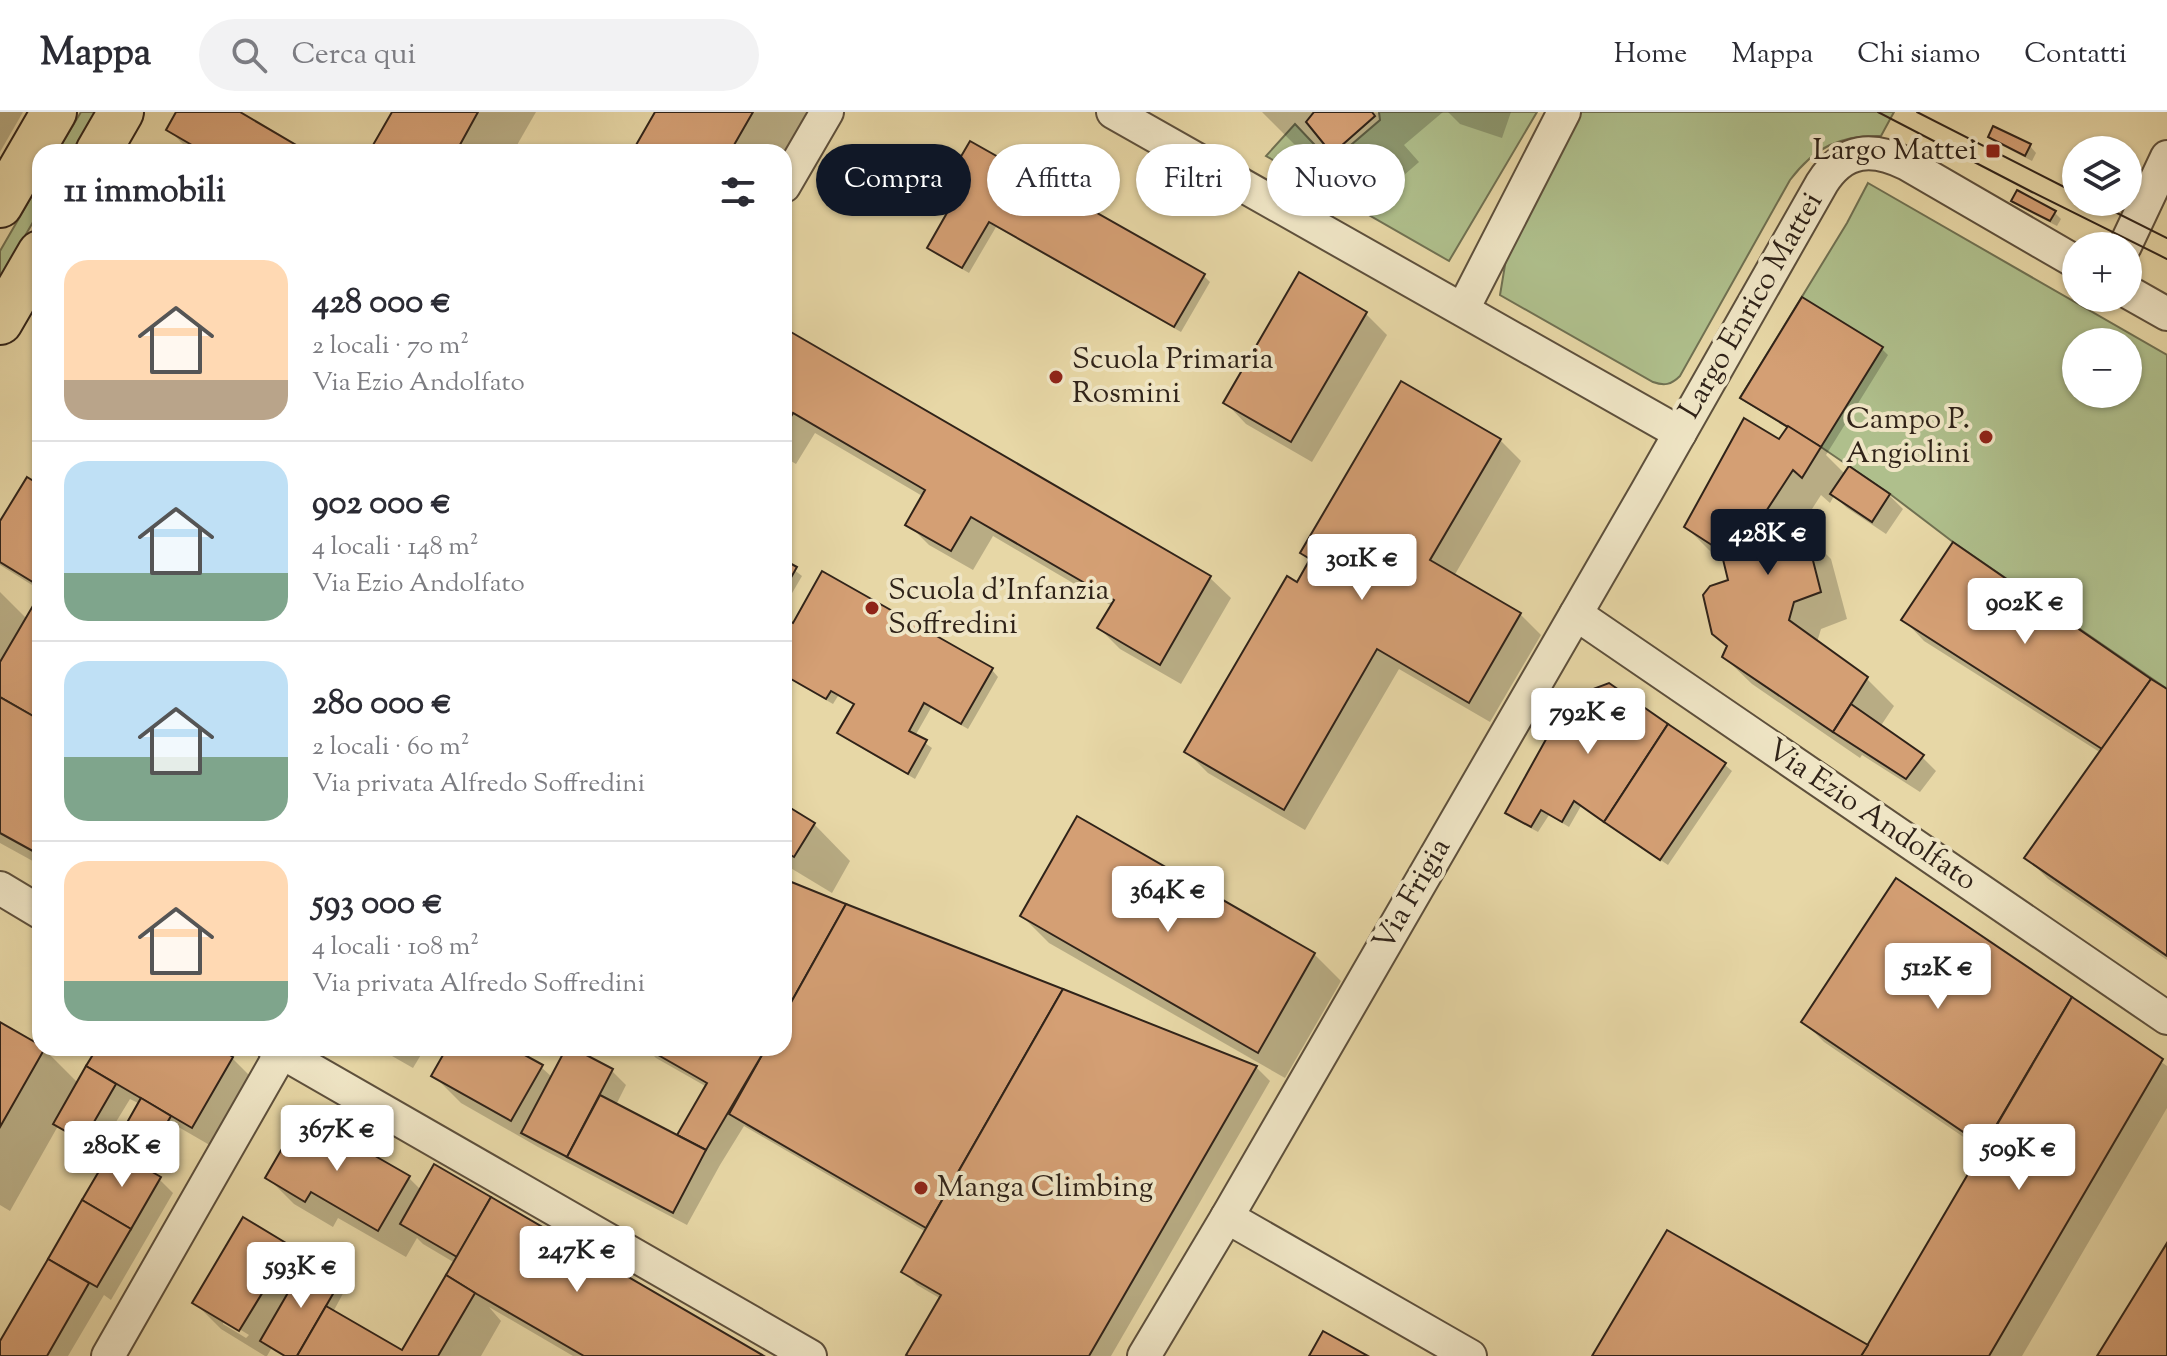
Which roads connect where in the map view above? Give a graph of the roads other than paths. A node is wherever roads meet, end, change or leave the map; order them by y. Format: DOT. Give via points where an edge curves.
graph roads {
  1 [pos="54,112"];
  2 [pos="121,112"];
  3 [pos="827,112"];
  4 [pos="1113,112"];
  5 [pos="1564,112"];
  6 [pos="35,144"];
  7 [pos="103,144"];
  8 [pos="32,150"];
  9 [pos="2167,157"];
  10 [pos="792,172"];
  11 [pos="0,205"];
  12 [pos="2132,232"];
  13 [pos="2062,254"];
  14 [pos="32,267"];
  15 [pos="2142,300"];
  16 [pos="1463,309"];
  17 [pos="2167,314"];
  18 [pos="0,322"];
  19 [pos="1680,433"];
  20 [pos="1576,614"];
  21 [pos="0,888"];
  22 [pos="32,907"];
  23 [pos="2167,1018"];
  24 [pos="276,1056"];
  25 [pos="292,1056"];
  26 [pos="1227,1217"];
  27 [pos="108,1356"];
  28 [pos="810,1356"];
  29 [pos="1144,1356"];
  30 [pos="1470,1356"];
  1 -- 6 [label="main road"];
  2 -- 7 [label="main road"];
  3 -- 10 [label="street"];
  4 -- 16 [label="street, Largo Enrico Mattei"];
  5 -- 16 [label="street"];
  8 -- 11 [label="main road"];
  9 -- 12 [label="street"];
  13 -- 19 [label="street, Largo Enrico Mattei" via="1896,159 1873,152 1855,155 1827,174"];
  14 -- 18 [label="main road"];
  15 -- 17 [label="street"];
  16 -- 19 [label="street, Largo Enrico Mattei"];
  19 -- 20 [label="street, Via Frigia"];
  20 -- 23 [label="street, Via Ezio Andolfato"];
  20 -- 26 [label="street, Via Frigia"];
  21 -- 22 [label="street"];
  24 -- 27 [label="street"];
  25 -- 28 [label="street"];
  26 -- 29 [label="street, Via Frigia"];
  26 -- 30 [label="street"];
}
